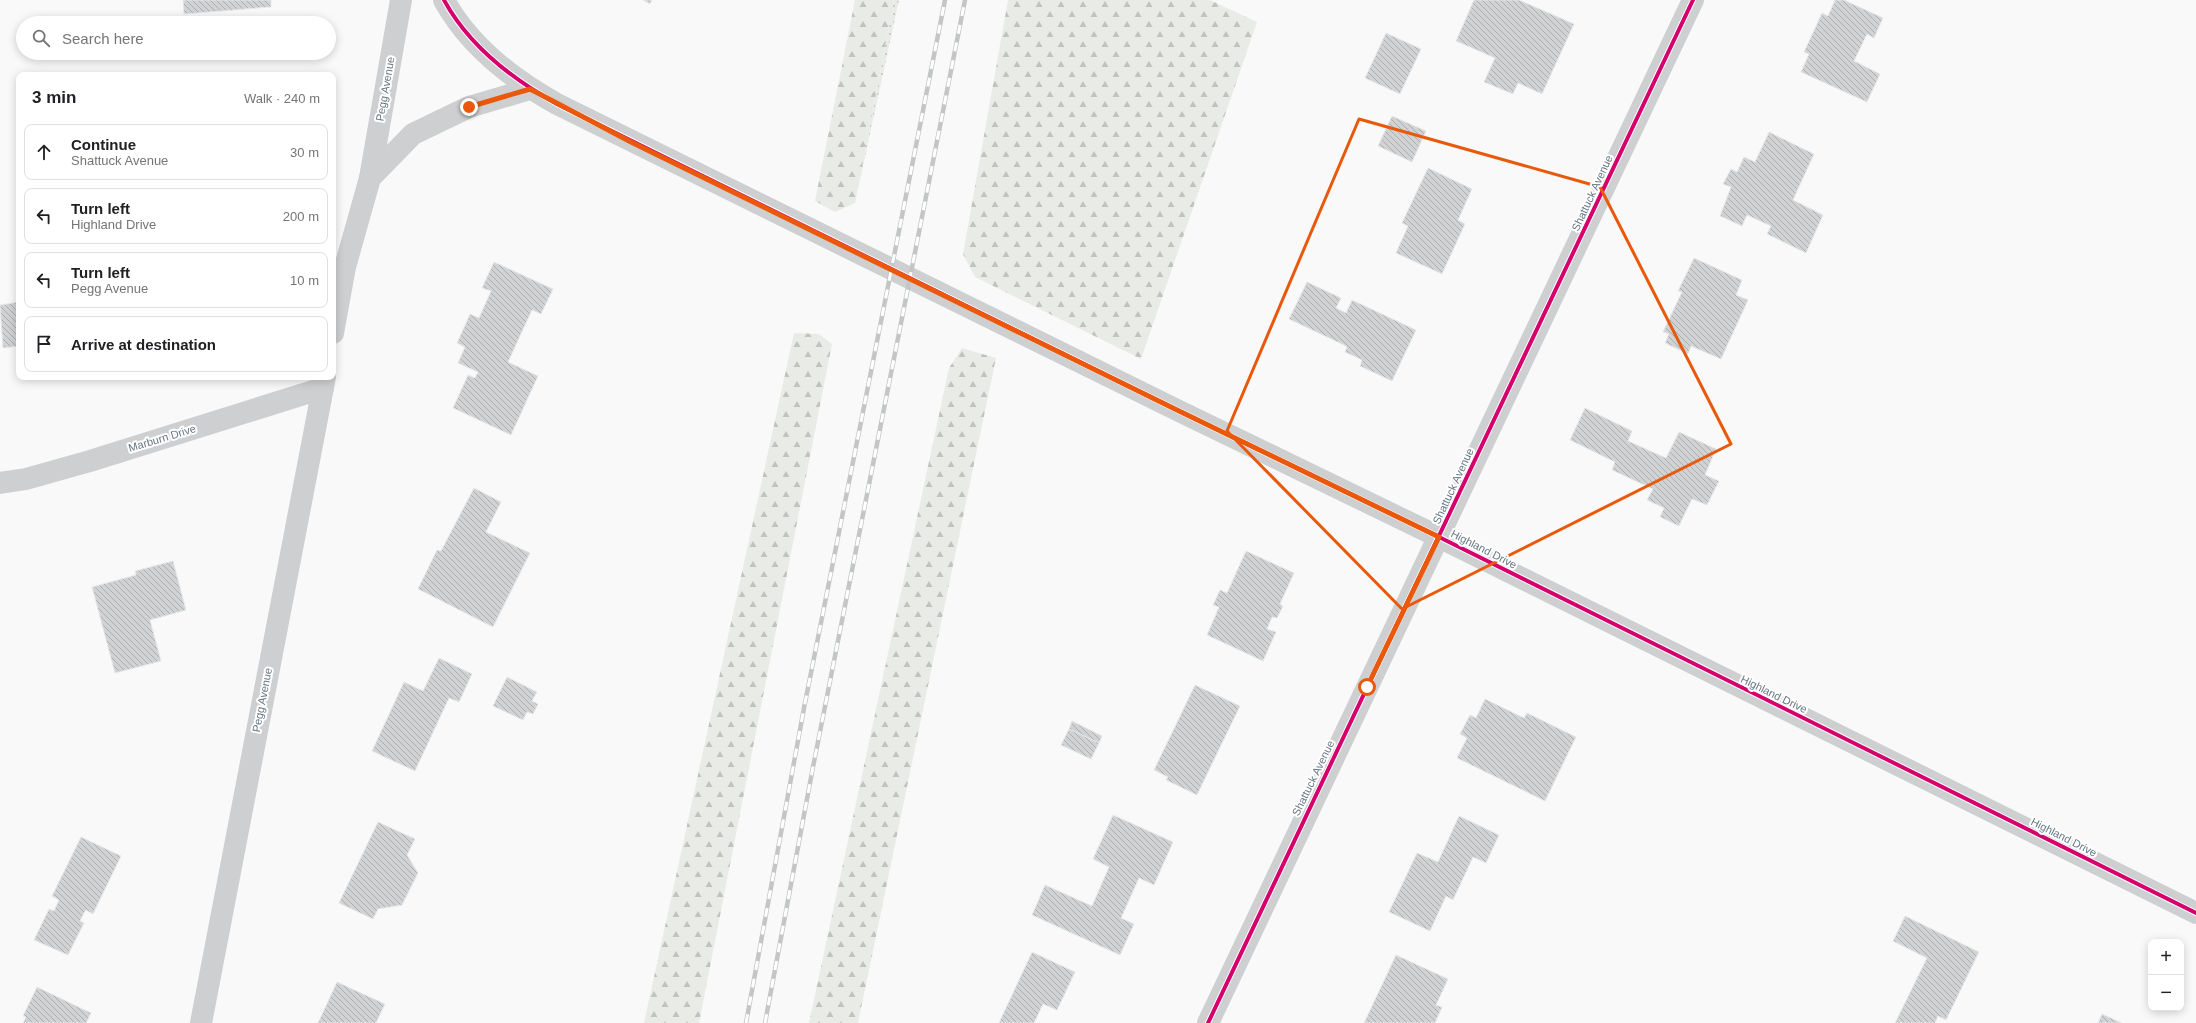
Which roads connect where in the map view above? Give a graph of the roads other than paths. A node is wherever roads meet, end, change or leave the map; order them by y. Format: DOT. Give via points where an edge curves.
graph roads {
  1 [pos="401,0"];
  2 [pos="444,0"];
  3 [pos="1693,0"];
  4 [pos="530,89"];
  5 [pos="370,178"];
  6 [pos="336,316"];
  7 [pos="324,383"];
  8 [pos="0,483"];
  9 [pos="1439,537"];
  10 [pos="2196,913"];
  11 [pos="201,1023"];
  12 [pos="1208,1023"];
  1 -- 5 [label="street, Pegg Avenue"];
  2 -- 4 [label="street, Highland Drive" via="457,23 494,61"];
  3 -- 9 [label="street, Shattuck Avenue"];
  4 -- 5 [label="street, Pegg Avenue" via="469,107 413,134"];
  4 -- 9 [label="street, Highland Drive" via="631,142"];
  5 -- 6 [label="street, Pegg Avenue" via="345,267"];
  7 -- 8 [label="street, Marburn Drive" via="90,461 26,479"];
  7 -- 11 [label="street, Pegg Avenue"];
  9 -- 10 [label="street, Highland Drive"];
  9 -- 12 [label="street, Shattuck Avenue" via="1317,789"];
}
